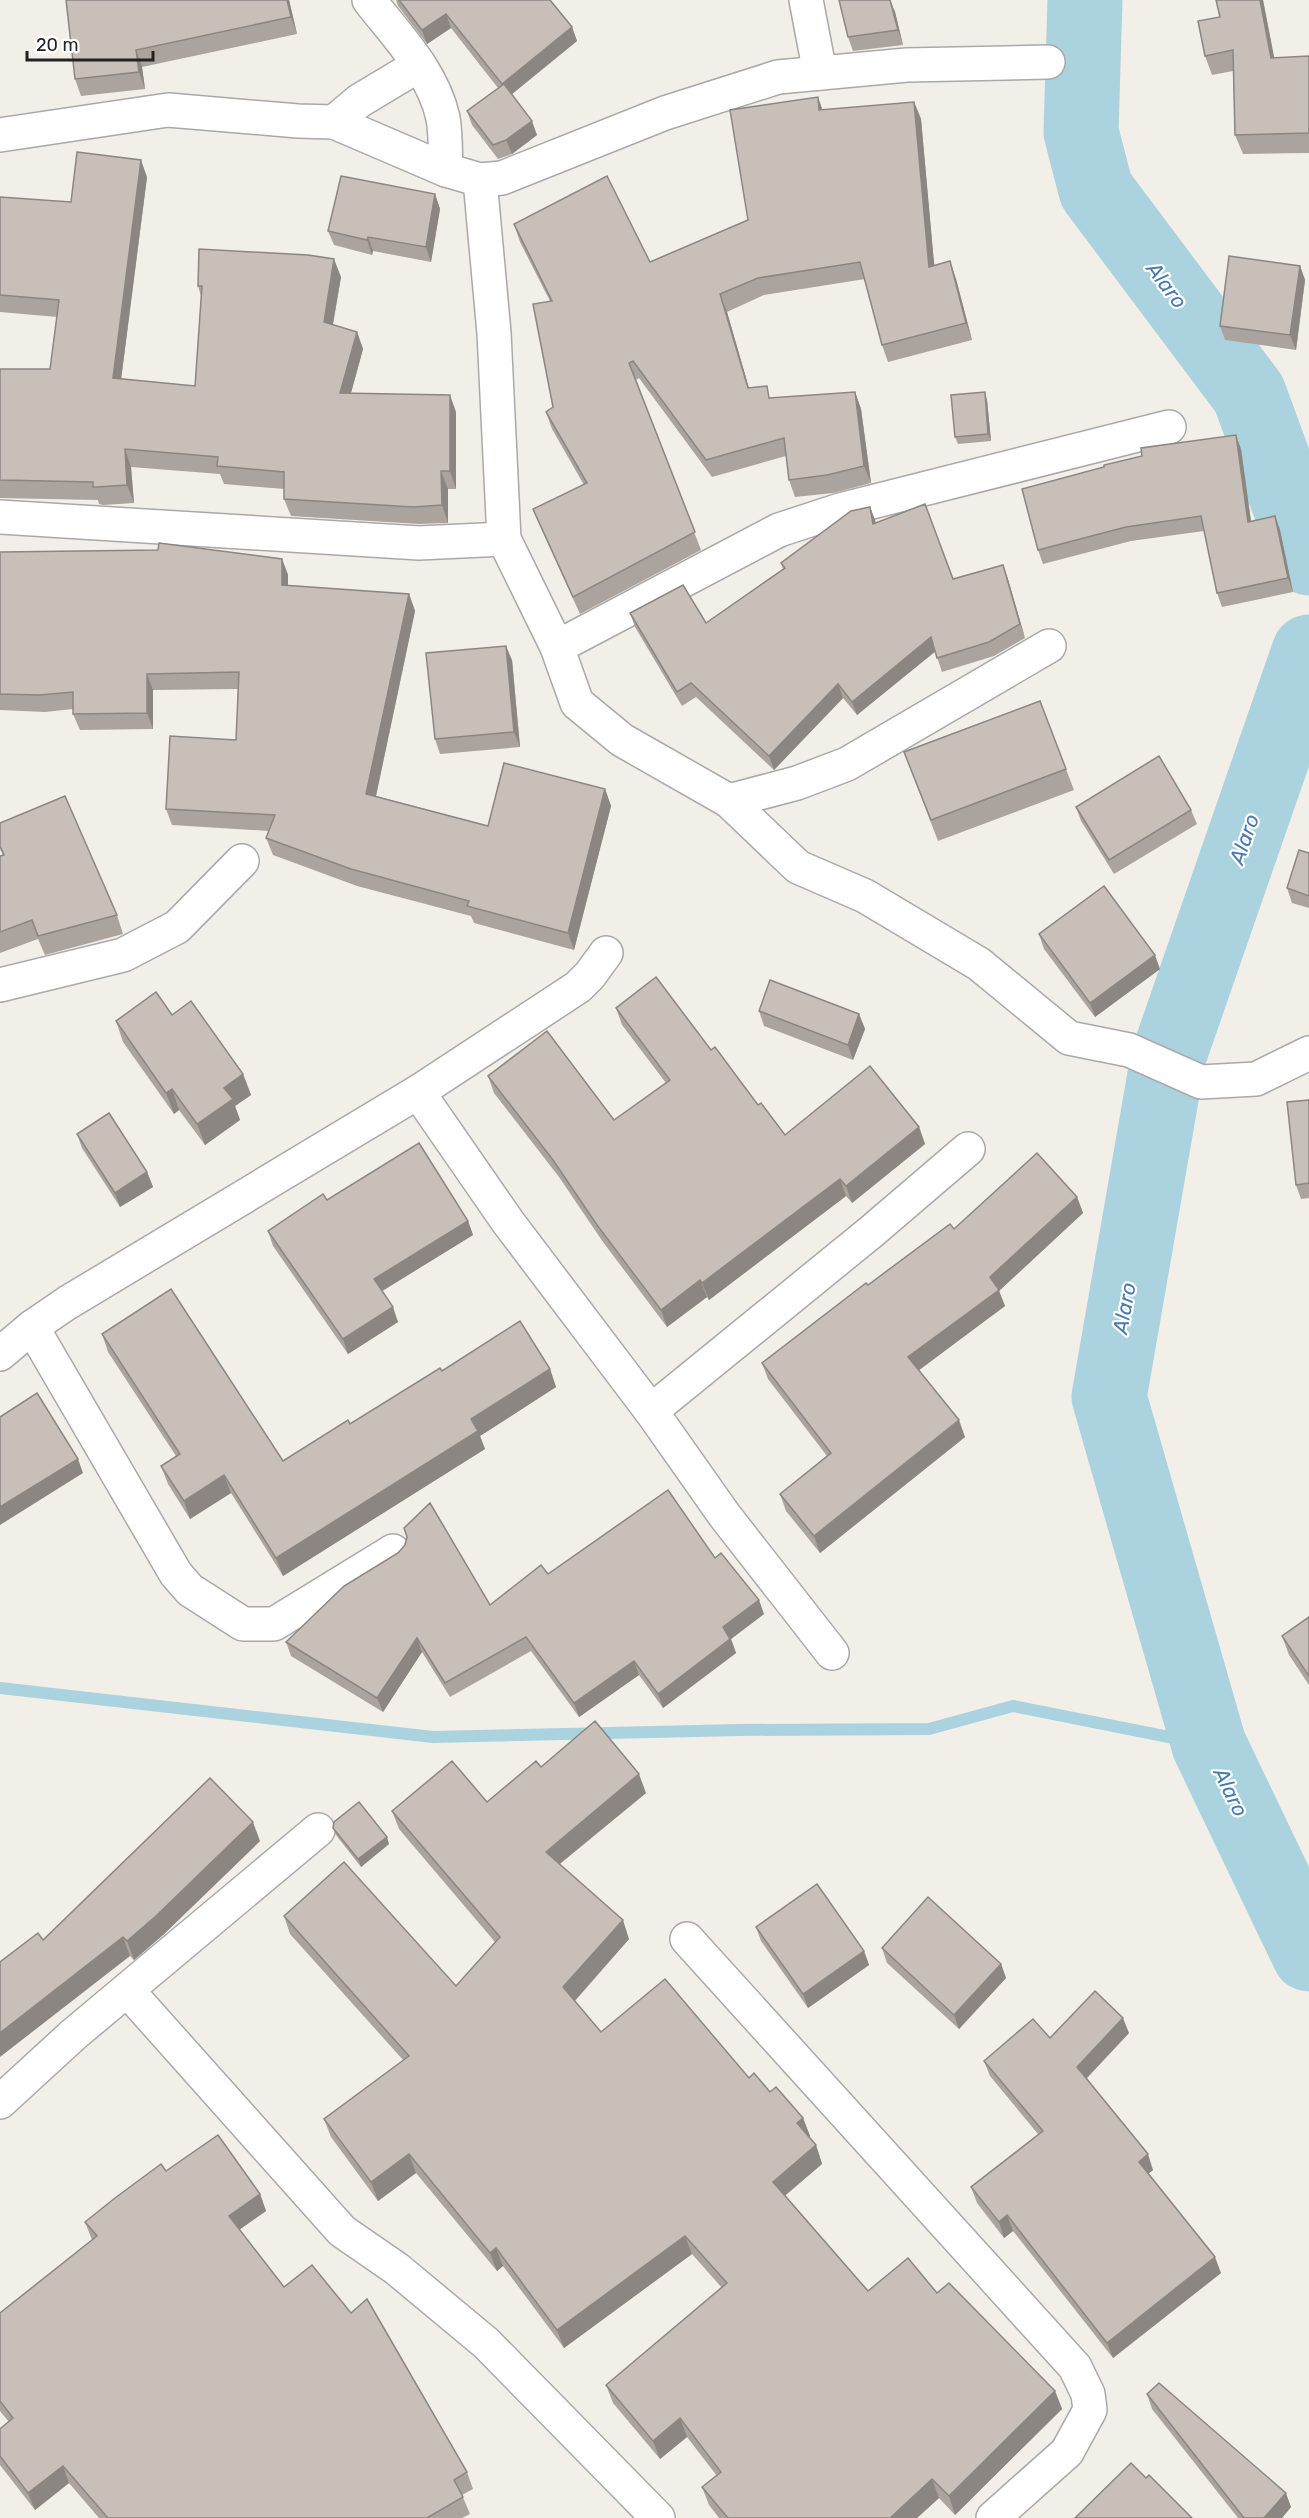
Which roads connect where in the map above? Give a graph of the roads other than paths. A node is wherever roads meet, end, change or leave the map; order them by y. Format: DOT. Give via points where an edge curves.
graph roads {
  1 [pos="369,0"];
  2 [pos="806,0"];
  3 [pos="1048,62"];
  4 [pos="419,65"];
  5 [pos="820,73"];
  6 [pos="334,122"];
  7 [pos="0,135"];
  8 [pos="446,170"];
  9 [pos="480,180"];
  10 [pos="1169,427"];
  11 [pos="0,517"];
  12 [pos="504,539"];
  13 [pos="1049,646"];
  14 [pos="557,647"];
  15 [pos="729,801"];
  16 [pos="242,861"];
  17 [pos="606,953"];
  18 [pos="0,985"];
  19 [pos="1309,1053"];
  20 [pos="418,1092"];
  21 [pos="968,1149"];
  22 [pos="32,1327"];
  23 [pos="0,1354"];
  24 [pos="651,1411"];
  25 [pos="393,1551"];
  26 [pos="832,1653"];
  27 [pos="318,1830"];
  28 [pos="687,1940"];
  29 [pos="127,1990"];
  30 [pos="0,2102"];
  31 [pos="658,2518"];
  32 [pos="993,2518"];
  1 -- 4 [label="street"];
  2 -- 5 [label="street"];
  3 -- 5 [label="street" via="907,65"];
  4 -- 6 [label="street" via="359,101"];
  4 -- 8 [label="street" via="435,92 443,120"];
  5 -- 9 [label="street" via="778,77 665,113 501,178"];
  6 -- 7 [label="street" via="168,110"];
  6 -- 8 [label="street"];
  8 -- 9 [label="street"];
  9 -- 12 [label="street" via="494,333"];
  10 -- 14 [label="street" via="840,510 779,530"];
  11 -- 12 [label="street" via="419,543"];
  12 -- 14 [label="street"];
  13 -- 15 [label="street" via="847,764 797,783"];
  14 -- 15 [label="street" via="577,703 621,740"];
  15 -- 19 [label="street" via="798,867 865,896 979,964 1068,1038 1129,1050 1201,1082 1256,1079"];
  16 -- 18 [label="street" via="177,927 123,955"];
  17 -- 20 [label="street" via="578,987"];
  20 -- 22 [label="street"];
  20 -- 24 [label="street" via="508,1222"];
  21 -- 24 [label="street"];
  22 -- 23 [label="street"];
  22 -- 25 [label="street" via="176,1574 190,1590 216,1608 243,1624 274,1624"];
  24 -- 26 [label="street" via="725,1516"];
  27 -- 29 [label="street"];
  28 -- 32 [label="street" via="1075,2367 1088,2394 1090,2410 1067,2452"];
  29 -- 30 [label="street"];
  29 -- 31 [label="street" via="342,2231 397,2269 486,2343"];
}
